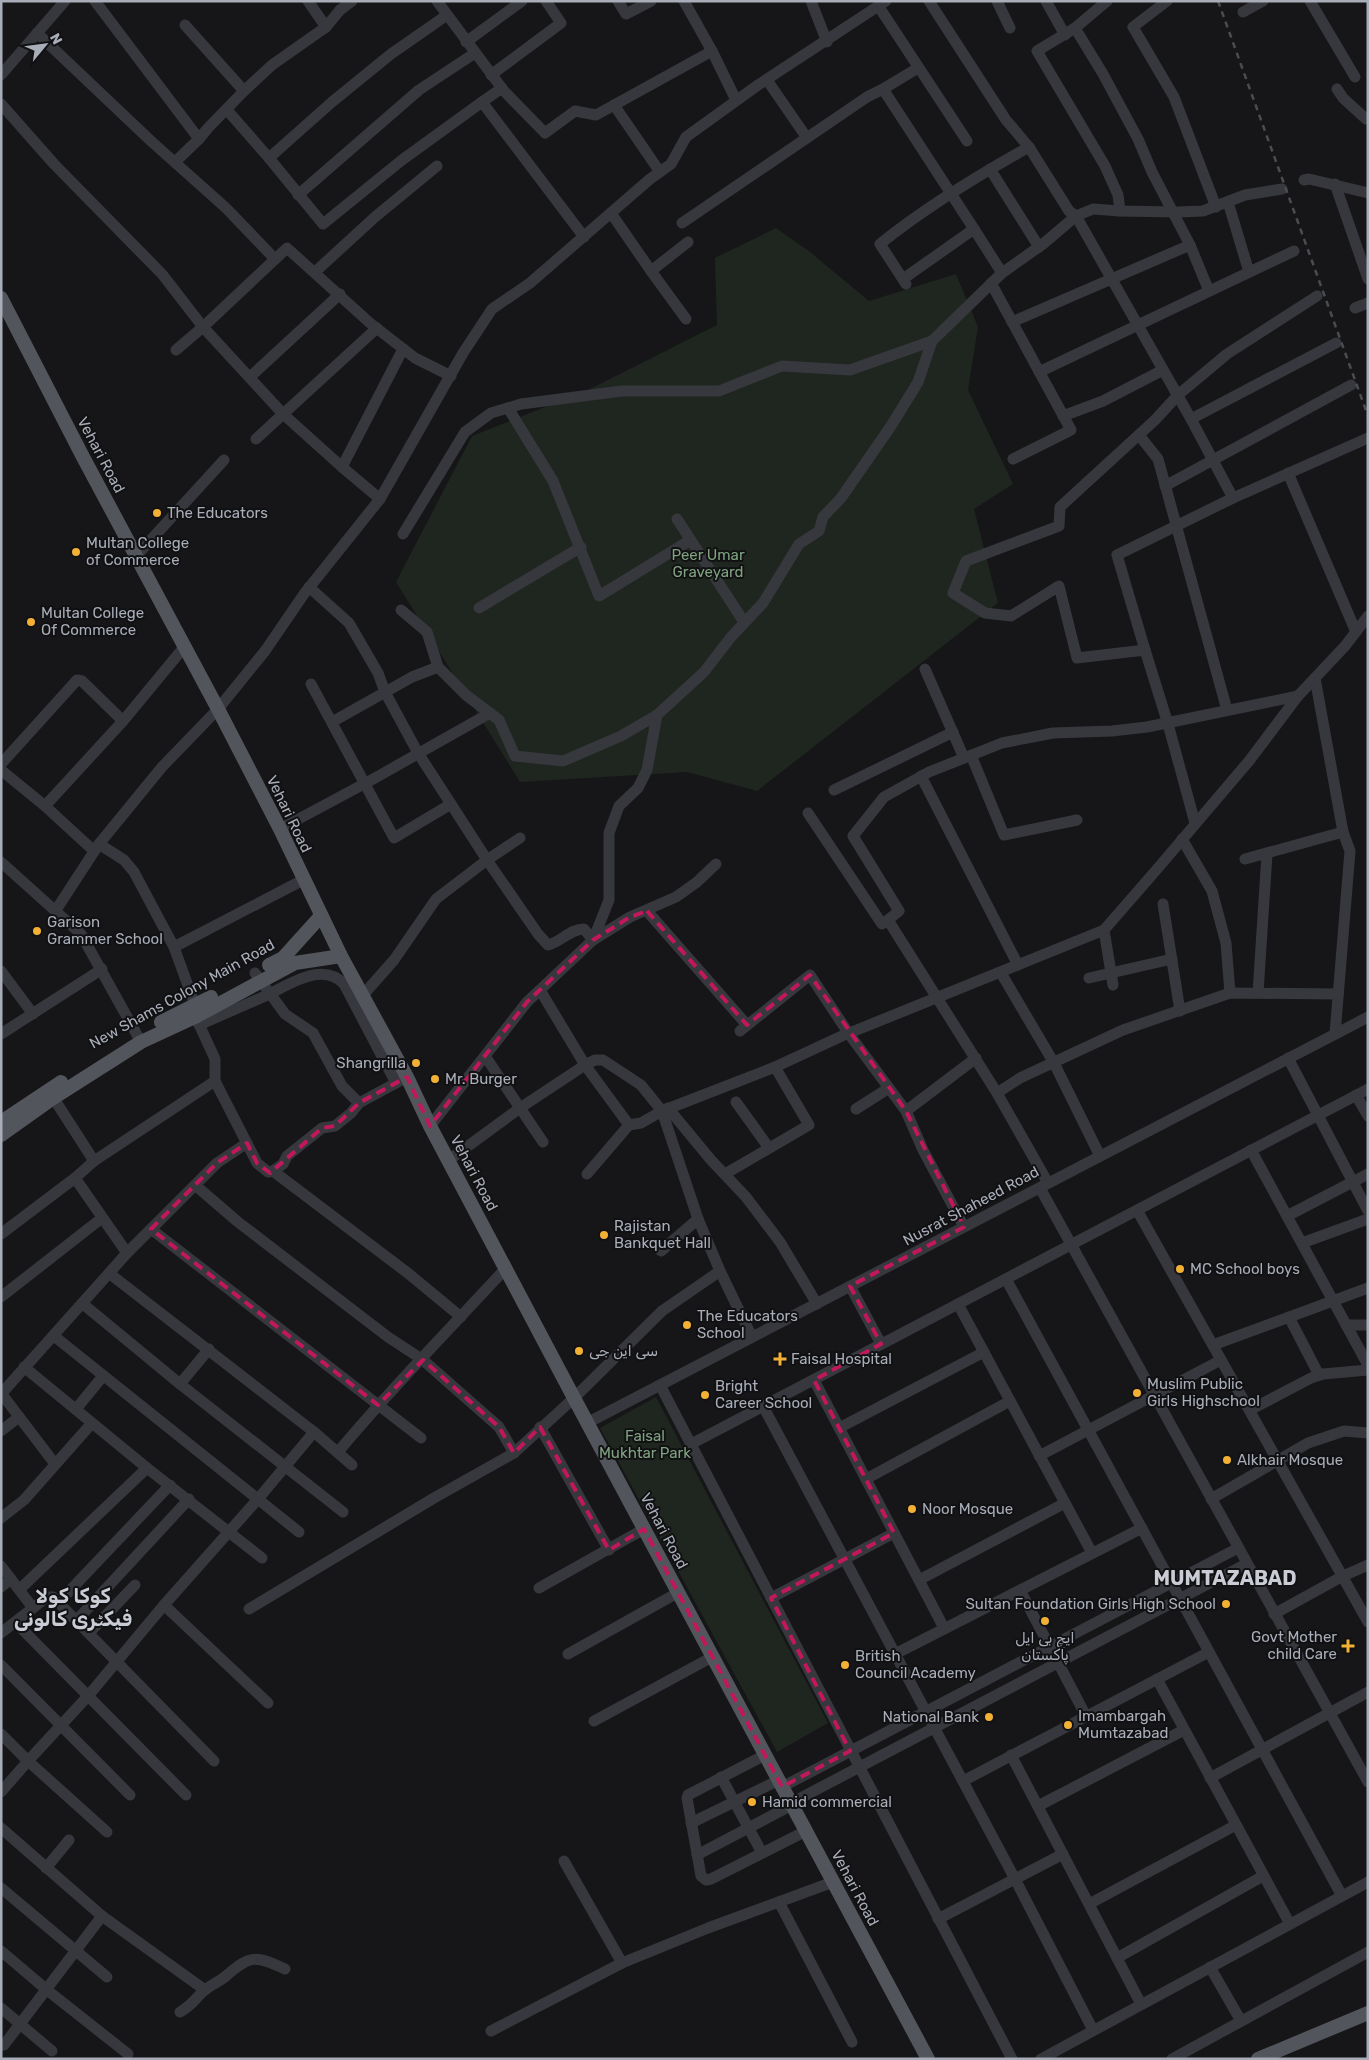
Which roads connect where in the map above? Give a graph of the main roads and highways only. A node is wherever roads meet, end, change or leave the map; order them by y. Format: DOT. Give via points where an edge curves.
graph roads {
  1 [pos="1,298"];
  2 [pos="320,917"];
  3 [pos="341,956"];
  4 [pos="257,977"];
  5 [pos="51,1094"];
  6 [pos="1,1122"];
  7 [pos="1,1135"];
  8 [pos="1368,2013"];
  9 [pos="928,2059"];
  10 [pos="1258,2059"];
  1 -- 2 [label="main road, Vehari Road" via="280,828"];
  2 -- 3 [label="main road, Vehari Road"];
  2 -- 4 [label="main road, New Shams Colony Main Road" via="283,958"];
  3 -- 4 [label="main road, New Shams Colony Main Road" via="294,963"];
  3 -- 9 [label="main road, Vehari Road" via="363,995 401,1080 449,1160"];
  4 -- 5 [label="main road, New Shams Colony Main Road" via="195,1014 138,1038"];
  5 -- 6 [label="main road, New Shams Colony Main Road"];
  5 -- 7 [label="main road, New Shams Colony Main Road"];
  8 -- 10 [label="main road"];
}
